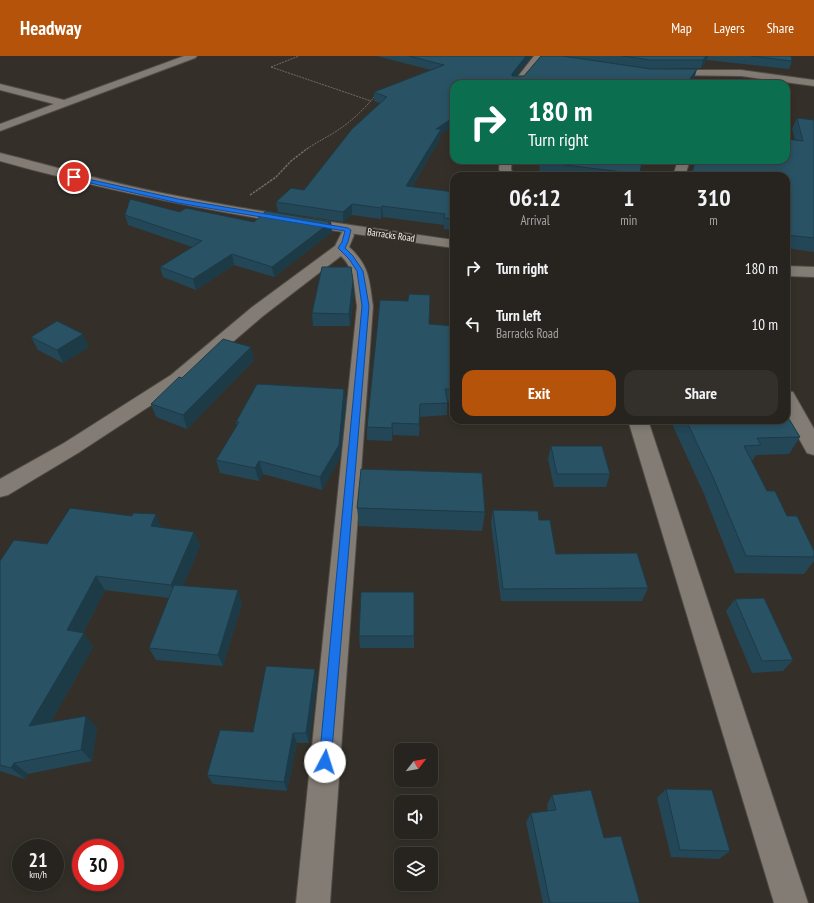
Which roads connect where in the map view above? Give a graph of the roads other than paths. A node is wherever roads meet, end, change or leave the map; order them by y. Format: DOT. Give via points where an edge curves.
graph roads {
  1 [pos="192,56"];
  2 [pos="541,57"];
  3 [pos="711,62"];
  4 [pos="656,73"];
  5 [pos="708,74"];
  6 [pos="521,80"];
  7 [pos="706,80"];
  8 [pos="814,82"];
  9 [pos="0,87"];
  10 [pos="66,104"];
  11 [pos="0,128"];
  12 [pos="0,157"];
  13 [pos="345,239"];
  14 [pos="450,244"];
  15 [pos="790,271"];
  16 [pos="814,272"];
  17 [pos="790,404"];
  18 [pos="639,424"];
  19 [pos="814,448"];
  20 [pos="0,489"];
  21 [pos="313,903"];
  22 [pos="791,903"];
  1 -- 10 [label="street"];
  2 -- 6 [label="street"];
  3 -- 5 [label="street"];
  4 -- 5 [label="street"];
  5 -- 7 [label="street"];
  5 -- 8 [label="street" via="741,73"];
  9 -- 10 [label="street"];
  10 -- 11 [label="street"];
  12 -- 13 [label="street, Barracks Road" via="92,182 229,210"];
  13 -- 14 [label="street, Barracks Road"];
  13 -- 20 [label="street" via="178,379 71,448"];
  13 -- 21 [label="street" via="351,258 360,271 366,306"];
  15 -- 16 [label="street"];
  17 -- 19 [label="street"];
  18 -- 22 [label="street"];
}
